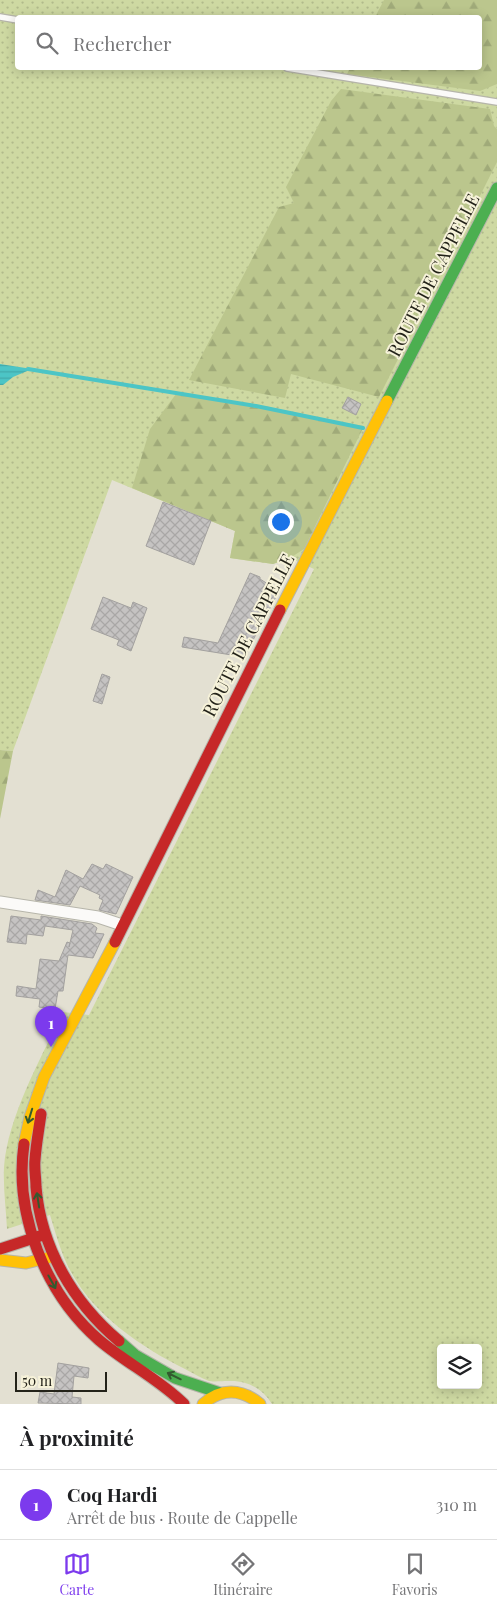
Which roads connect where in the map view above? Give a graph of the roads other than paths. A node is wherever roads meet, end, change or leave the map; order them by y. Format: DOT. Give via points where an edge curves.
graph roads {
  1 [pos="0,17"];
  2 [pos="15,20"];
  3 [pos="299,70"];
  4 [pos="497,102"];
  5 [pos="497,188"];
  6 [pos="0,902"];
  7 [pos="122,925"];
  8 [pos="89,993"];
  9 [pos="45,1234"];
  10 [pos="33,1238"];
  11 [pos="0,1249"];
  12 [pos="53,1256"];
  13 [pos="0,1260"];
  14 [pos="41,1260"];
  15 [pos="220,1393"];
  16 [pos="184,1404"];
  17 [pos="203,1404"];
  18 [pos="260,1404"];
  1 -- 2 [label="lane"];
  3 -- 4 [label="lane"];
  5 -- 7 [label="main road, ROUTE DE CAPPELLE" via="246,675"];
  6 -- 7 [label="street" via="98,917"];
  7 -- 8 [label="main road, ROUTE DE CAPPELLE"];
  9 -- 8 [label="main road, ROUTE DE CAPPELLE, one-way" via="36,1189 34,1156 38,1127 45,1097"];
  8 -- 10 [label="main road, ROUTE DE CAPPELLE, one-way" via="62,1042 28,1120 22,1169"];
  9 -- 10 [label="main road"];
  9 -- 12 [label="main road, ROUTE DE CAPPELLE"];
  10 -- 11 [label="main road"];
  10 -- 14 [label="main road, ROUTE DE CAPPELLE"];
  12 -- 14 [label="main road"];
  15 -- 12 [label="main road, ROUTE DE CAPPELLE, one-way" via="171,1376 112,1336 81,1304"];
  13 -- 14 [label="main road" via="20,1264"];
  14 -- 16 [label="main road, ROUTE DE CAPPELLE, one-way" via="62,1299 92,1335"];
  15 -- 17 [label="main road"];
  15 -- 18 [label="main road, ROUTE DE CAPPELLE" via="241,1392"];
}
